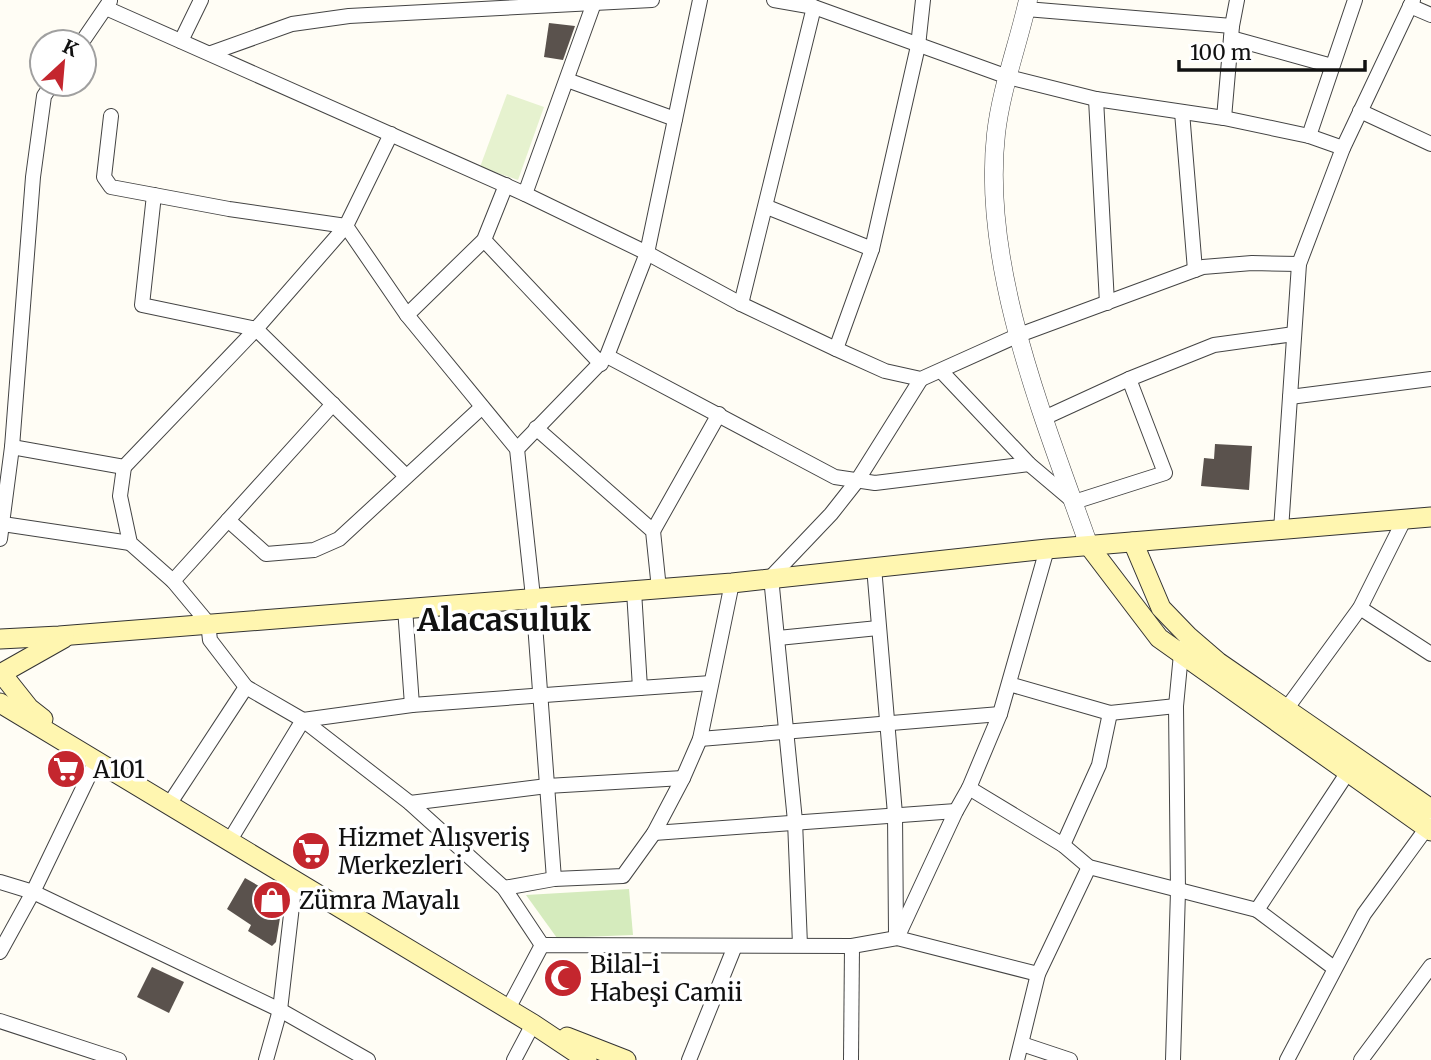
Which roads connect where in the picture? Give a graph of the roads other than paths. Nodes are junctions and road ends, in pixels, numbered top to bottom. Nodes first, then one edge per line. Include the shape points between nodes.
1 (201, 0) edge
2 (652, 0) edge
3 (700, 0) edge
4 (774, 0) edge
5 (923, 0) edge
6 (1237, 0) edge
7 (1355, 0) edge
8 (594, 3) junction
9 (1412, 3) edge
10 (108, 4) edge
11 (1027, 4) edge
12 (814, 7) junction
13 (1431, 15) edge
14 (92, 28) edge
15 (1232, 32) junction
16 (181, 41) junction
17 (918, 46) junction
18 (211, 53) junction
19 (1332, 66) junction
20 (1008, 77) junction
21 (567, 80) junction
22 (44, 98) edge
23 (1096, 99) junction
24 (1360, 111) junction
25 (1182, 112) junction
26 (111, 116) dead end
27 (1224, 118) junction
28 (675, 119) junction
29 (391, 134) junction
30 (1309, 136) junction
31 (1431, 144) edge
32 (1343, 148) junction
33 (506, 185) junction
34 (525, 194) junction
35 (154, 195) junction
36 (766, 207) junction
37 (346, 226) junction
38 (484, 240) junction
39 (872, 249) junction
40 (647, 253) junction
41 (1299, 264) junction
42 (1195, 270) junction
43 (1107, 303) junction
44 (741, 304) junction
45 (407, 315) junction
46 (256, 328) junction
47 (1294, 334) junction
48 (1019, 335) junction
49 (836, 349) junction
50 (604, 360) junction
51 (941, 371) junction
52 (921, 379) junction
53 (1129, 379) junction
54 (1431, 379) edge
55 (1290, 397) junction
56 (333, 404) junction
57 (482, 407) junction
58 (719, 414) junction
59 (1044, 418) junction
60 (536, 428) junction
61 (12, 447) junction
62 (517, 449) junction
63 (1029, 464) junction
64 (124, 467) junction
65 (406, 475) junction
66 (857, 481) junction
67 (1074, 502) junction
68 (1431, 517) edge
69 (228, 520) junction
70 (1404, 520) junction
71 (3, 524) junction
72 (1281, 530) junction
73 (653, 531) junction
74 (0, 539) edge
75 (1133, 542) junction
76 (130, 543) junction
77 (1089, 545) junction
78 (1047, 549) junction
79 (874, 567) junction
80 (771, 577) junction
81 (173, 581) junction
82 (732, 583) junction
83 (659, 589) junction
84 (634, 591) junction
85 (533, 597) junction
86 (405, 608) junction
87 (1360, 608) junction
88 (208, 624) junction
89 (878, 628) junction
90 (68, 636) junction
91 (778, 638) junction
92 (0, 639) edge
93 (1185, 646) junction
94 (0, 652) edge
95 (1431, 654) edge
96 (2, 675) edge
97 (711, 683) junction
98 (1009, 684) junction
99 (246, 687) junction
100 (640, 688) junction
101 (541, 694) junction
102 (0, 703) edge
103 (412, 705) junction
104 (1176, 706) junction
105 (1287, 708) junction
106 (1110, 713) junction
107 (1000, 714) junction
108 (303, 720) junction
109 (886, 723) junction
110 (785, 731) junction
111 (700, 739) junction
112 (97, 759) junction
113 (1348, 772) junction
114 (683, 778) junction
115 (547, 786) junction
116 (969, 788) junction
117 (170, 803) junction
118 (410, 803) junction
119 (956, 811) junction
120 (895, 814) junction
121 (795, 821) junction
122 (1430, 822) edge
123 (654, 833) junction
124 (230, 840) junction
125 (1063, 845) junction
126 (1089, 867) junction
127 (554, 879) junction
128 (295, 880) junction
129 (0, 882) edge
130 (504, 888) junction
131 (1178, 891) junction
132 (33, 892) junction
133 (1257, 910) junction
134 (897, 938) junction
135 (800, 944) junction
136 (542, 945) junction
137 (735, 946) junction
138 (852, 946) junction
139 (0, 952) edge
140 (1431, 966) edge
141 (1334, 968) junction
142 (1038, 974) junction
143 (508, 1009) junction
144 (280, 1010) junction
145 (0, 1021) edge
146 (533, 1024) junction
147 (1022, 1044) junction
148 (118, 1060) edge
149 (267, 1060) edge
150 (368, 1060) edge
151 (514, 1060) edge
152 (587, 1060) edge
153 (626, 1060) edge
154 (689, 1060) edge
155 (851, 1060) edge
156 (1017, 1060) edge
157 (1070, 1060) edge
158 (1173, 1060) edge
159 (1287, 1060) edge
160 (1361, 1060) edge

1 - 16 street
2 - 8 street
3 - 28 street
4 - 12 street
5 - 17 street
6 - 15 street
7 - 19 street
8 - 18 street via 349,16 292,24
8 - 21 street
9 - 13 street
9 - 24 street
10 - 14 street
10 - 16 street
11 - 15 street
11 - 20 street
12 - 17 street
12 - 36 street
15 - 19 street
15 - 27 street
16 - 18 street
17 - 20 street
17 - 39 street
18 - 29 street
19 - 30 street
20 - 23 street
20 - 48 street via 996,133 993,197
21 - 28 street
21 - 34 street
22 - 61 street via 33,177
23 - 25 street
23 - 43 street
24 - 31 street
24 - 32 street
25 - 27 street
25 - 42 street
26 - 35 street via 104,177 111,187
27 - 30 street
28 - 40 street
29 - 33 street
29 - 37 street
30 - 32 street
32 - 41 street
33 - 34 street
33 - 38 street
34 - 40 street
35 - 37 street
35 - 46 street via 142,305
36 - 39 street
36 - 44 street
37 - 45 street
37 - 46 street
38 - 45 street
38 - 50 street
39 - 49 street
40 - 44 street
40 - 50 street
41 - 42 street via 1252,262
41 - 47 street
42 - 43 street
43 - 48 street
44 - 49 street
45 - 57 street
46 - 56 street
46 - 64 street
47 - 53 street via 1214,345
47 - 55 street
48 - 51 street
48 - 59 street
49 - 52 street via 885,371
50 - 58 street
50 - 60 street
51 - 52 street
51 - 63 street
52 - 66 street
53 - 59 street
53 - 67 street via 1165,472
54 - 55 street
55 - 72 street
56 - 65 street
56 - 69 street
57 - 62 street
57 - 65 street
58 - 66 street via 835,477
58 - 73 street
59 - 67 street
60 - 62 street
60 - 73 street
61 - 64 street
61 - 71 street
62 - 85 street
63 - 66 street via 875,483
63 - 67 street
64 - 76 street via 120,496
65 - 69 street via 339,539 313,550 266,554
66 - 80 street
67 - 77 street
68 - 70 main road
69 - 81 street
70 - 72 main road
70 - 87 street
71 - 74 street
71 - 76 street
72 - 75 main road
73 - 83 street
75 - 77 main road
75 - 93 main road via 1161,607
76 - 81 street
77 - 78 main road
77 - 93 main road via 1158,638
78 - 79 main road
78 - 98 street
79 - 80 main road
79 - 89 street
80 - 82 main road
80 - 91 street
81 - 88 street
82 - 83 main road
82 - 97 street
83 - 84 main road
84 - 85 main road
84 - 100 street
85 - 86 main road
85 - 101 street
86 - 88 main road
86 - 103 street
87 - 95 street
87 - 105 street
88 - 90 main road
88 - 99 street via 210,640
89 - 91 street
89 - 109 street
90 - 92 main road
90 - 96 main road
91 - 110 street
93 - 104 street
93 - 105 main road
93 - 113 main road
94 - 96 main road
96 - 112 main road via 29,708
97 - 100 street
97 - 111 street
98 - 106 street
98 - 107 street
99 - 108 street
99 - 117 street
100 - 101 street
101 - 103 street
101 - 115 street
102 - 112 main road
103 - 108 street
104 - 106 street
104 - 131 street
105 - 122 main road
106 - 125 street via 1099,765
107 - 109 street
107 - 116 street
108 - 118 street
108 - 124 street
109 - 110 street
109 - 120 street
110 - 111 street
110 - 121 street
111 - 114 street
112 - 117 main road
112 - 132 street
113 - 122 main road
113 - 133 street
114 - 115 street
114 - 123 street
115 - 118 street
115 - 127 street
116 - 119 street
116 - 125 street
117 - 124 main road
118 - 130 street
119 - 120 street
119 - 134 street
120 - 121 street
120 - 134 street
121 - 123 street
121 - 135 street
122 - 141 street via 1364,914
123 - 127 street via 623,876
124 - 128 main road
125 - 126 street
126 - 131 street
126 - 142 street
127 - 130 street
128 - 143 main road
128 - 144 street
129 - 132 street
130 - 136 street
131 - 133 street
131 - 158 street
132 - 139 street
132 - 144 street
133 - 141 street
134 - 138 street
134 - 142 street
135 - 137 street
135 - 138 street
136 - 137 street
136 - 143 street
137 - 154 street
138 - 155 street
140 - 160 street
141 - 159 street
142 - 147 street
143 - 146 main road
144 - 149 street
144 - 150 street
145 - 148 street
146 - 151 street
146 - 152 main road
146 - 153 main road
147 - 156 street
147 - 157 street

